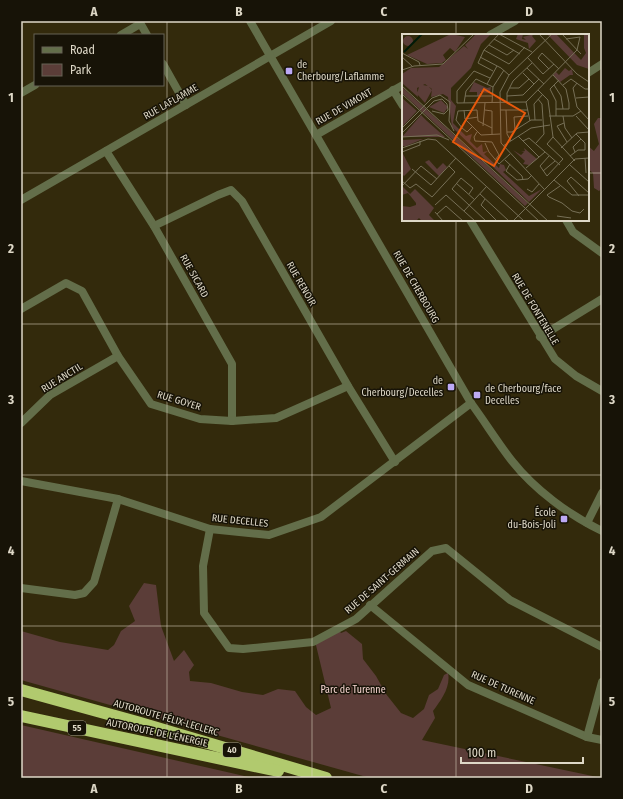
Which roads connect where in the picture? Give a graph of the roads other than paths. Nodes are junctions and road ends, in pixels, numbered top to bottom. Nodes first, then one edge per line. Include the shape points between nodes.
1 (250, 21) edge
2 (331, 21) edge
3 (515, 21) edge
4 (140, 22) edge
5 (122, 34) edge
6 (146, 34) edge
7 (492, 34) edge
8 (270, 56) junction
9 (602, 64) edge
10 (164, 66) edge
11 (589, 71) edge
12 (34, 85) edge
13 (402, 86) edge
14 (393, 90) junction
15 (21, 93) edge
16 (402, 104) edge
17 (186, 105) junction
18 (316, 135) junction
19 (106, 152) junction
20 (21, 200) edge
21 (471, 221) edge
22 (567, 221) edge
23 (154, 226) junction
24 (602, 253) edge
25 (602, 299) edge
26 (21, 309) edge
27 (540, 337) junction
28 (118, 356) junction
29 (348, 386) junction
30 (602, 390) edge
31 (471, 403) junction
32 (232, 421) junction
33 (21, 423) edge
34 (395, 462) junction
35 (21, 481) edge
36 (602, 493) edge
37 (118, 500) junction
38 (587, 523) junction
39 (210, 529) junction
40 (602, 531) edge
41 (21, 588) edge
42 (370, 605) junction
43 (602, 647) edge
44 (602, 682) edge
45 (21, 690) edge
46 (21, 716) edge
47 (587, 737) junction
48 (602, 740) edge
49 (312, 778) edge
50 (326, 778) edge

1 - 8 street, RUE DE CHERBOURG
2 - 8 street, RUE LAFLAMME
3 - 7 street
4 - 5 street
4 - 6 street
8 - 17 street, RUE LAFLAMME
8 - 18 street, RUE DE CHERBOURG
9 - 11 street
10 - 17 street
12 - 15 street
13 - 14 street, RUE DE VIMONT
14 - 16 street
14 - 18 street, RUE DE VIMONT
17 - 19 street, RUE LAFLAMME
18 - 31 street, RUE DE CHERBOURG
19 - 20 street, RUE LAFLAMME
19 - 23 street, RUE SICARD
21 - 27 street, RUE DE FONTENELLE
22 - 24 street via 573,232
23 - 29 street, RUE RENOIR via 231,190 242,201
23 - 32 street, RUE SICARD via 232,364
25 - 27 street
26 - 28 street, RUE GOYER via 66,283 82,291
27 - 30 street, RUE DE FONTENELLE via 555,359 576,376
28 - 32 street, RUE GOYER via 151,404 200,419
28 - 33 street, RUE ANCTIL via 50,395
29 - 32 street, RUE GOYER via 276,418
29 - 34 street, RUE RENOIR
31 - 34 street, RUE DECELLES
31 - 38 street, RUE DE CHERBOURG via 513,462 546,495
34 - 39 street, RUE DECELLES via 321,517 269,535
35 - 37 street, RUE DECELLES
36 - 38 street
37 - 39 street, RUE DECELLES
37 - 41 street via 94,582 84,593 75,595
38 - 40 street, RUE DE CHERBOURG
39 - 42 street, RUE DE SAINT-GERMAIN via 203,566 204,613 229,648 313,642 356,619
42 - 43 street, RUE DE SAINT-GERMAIN via 432,550 446,548 510,600
42 - 47 street, RUE DE TURENNE via 468,685
44 - 47 street
45 - 50 highway, AUTOROUTE FÉLIX-LECLERC / 40
46 - 49 highway, AUTOROUTE DE L'ÉNERGIE / 55
47 - 48 street, RUE DE TURENNE

